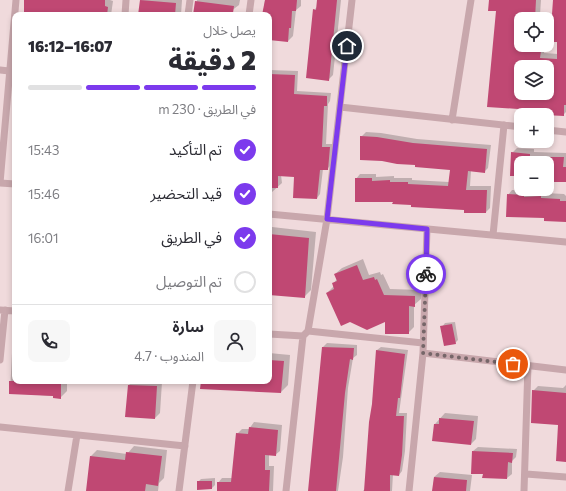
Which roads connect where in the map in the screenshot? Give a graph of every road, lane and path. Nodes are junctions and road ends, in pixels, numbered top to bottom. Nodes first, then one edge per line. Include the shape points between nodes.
1 (16, 0) edge
2 (126, 0) edge
3 (190, 0) edge
4 (251, 0) edge
5 (352, 0) edge
6 (472, 0) edge
7 (15, 12) edge
8 (125, 12) edge
9 (188, 12) edge
10 (249, 12) edge
11 (12, 41) edge
12 (0, 70) edge
13 (9, 71) junction
14 (340, 107) junction
15 (452, 120) junction
16 (504, 125) junction
17 (514, 126) edge
18 (554, 131) edge
19 (566, 132) edge
20 (0, 183) edge
21 (12, 184) edge
22 (272, 214) edge
23 (327, 219) junction
24 (427, 229) junction
25 (493, 235) junction
26 (566, 242) edge
27 (3, 310) edge
28 (272, 334) edge
29 (306, 334) junction
30 (423, 343) junction
31 (423, 353) junction
32 (0, 360) edge
33 (528, 365) junction
34 (566, 370) edge
35 (194, 384) edge
36 (0, 427) edge
37 (77, 435) junction
38 (185, 446) junction
39 (526, 474) junction
40 (566, 477) edge
41 (68, 491) edge
42 (179, 491) edge
43 (286, 491) edge
44 (409, 491) edge
45 (524, 491) edge

1 - 7 street
2 - 8 street
3 - 9 street
4 - 10 street
5 - 14 street
6 - 15 street
11 - 13 street
12 - 13 street
13 - 20 street
14 - 15 street
14 - 23 street
15 - 16 street
16 - 17 street
16 - 25 street
18 - 19 street
20 - 21 street
22 - 23 street
23 - 24 street
23 - 29 street
24 - 25 street
24 - 30 street
25 - 26 street
27 - 32 street
28 - 29 street
29 - 30 street
29 - 43 street
30 - 31 street
31 - 33 street
31 - 44 street
33 - 34 street
33 - 39 street
35 - 38 street
36 - 37 street
37 - 38 street
37 - 41 street
38 - 42 street
39 - 40 street
39 - 45 street

